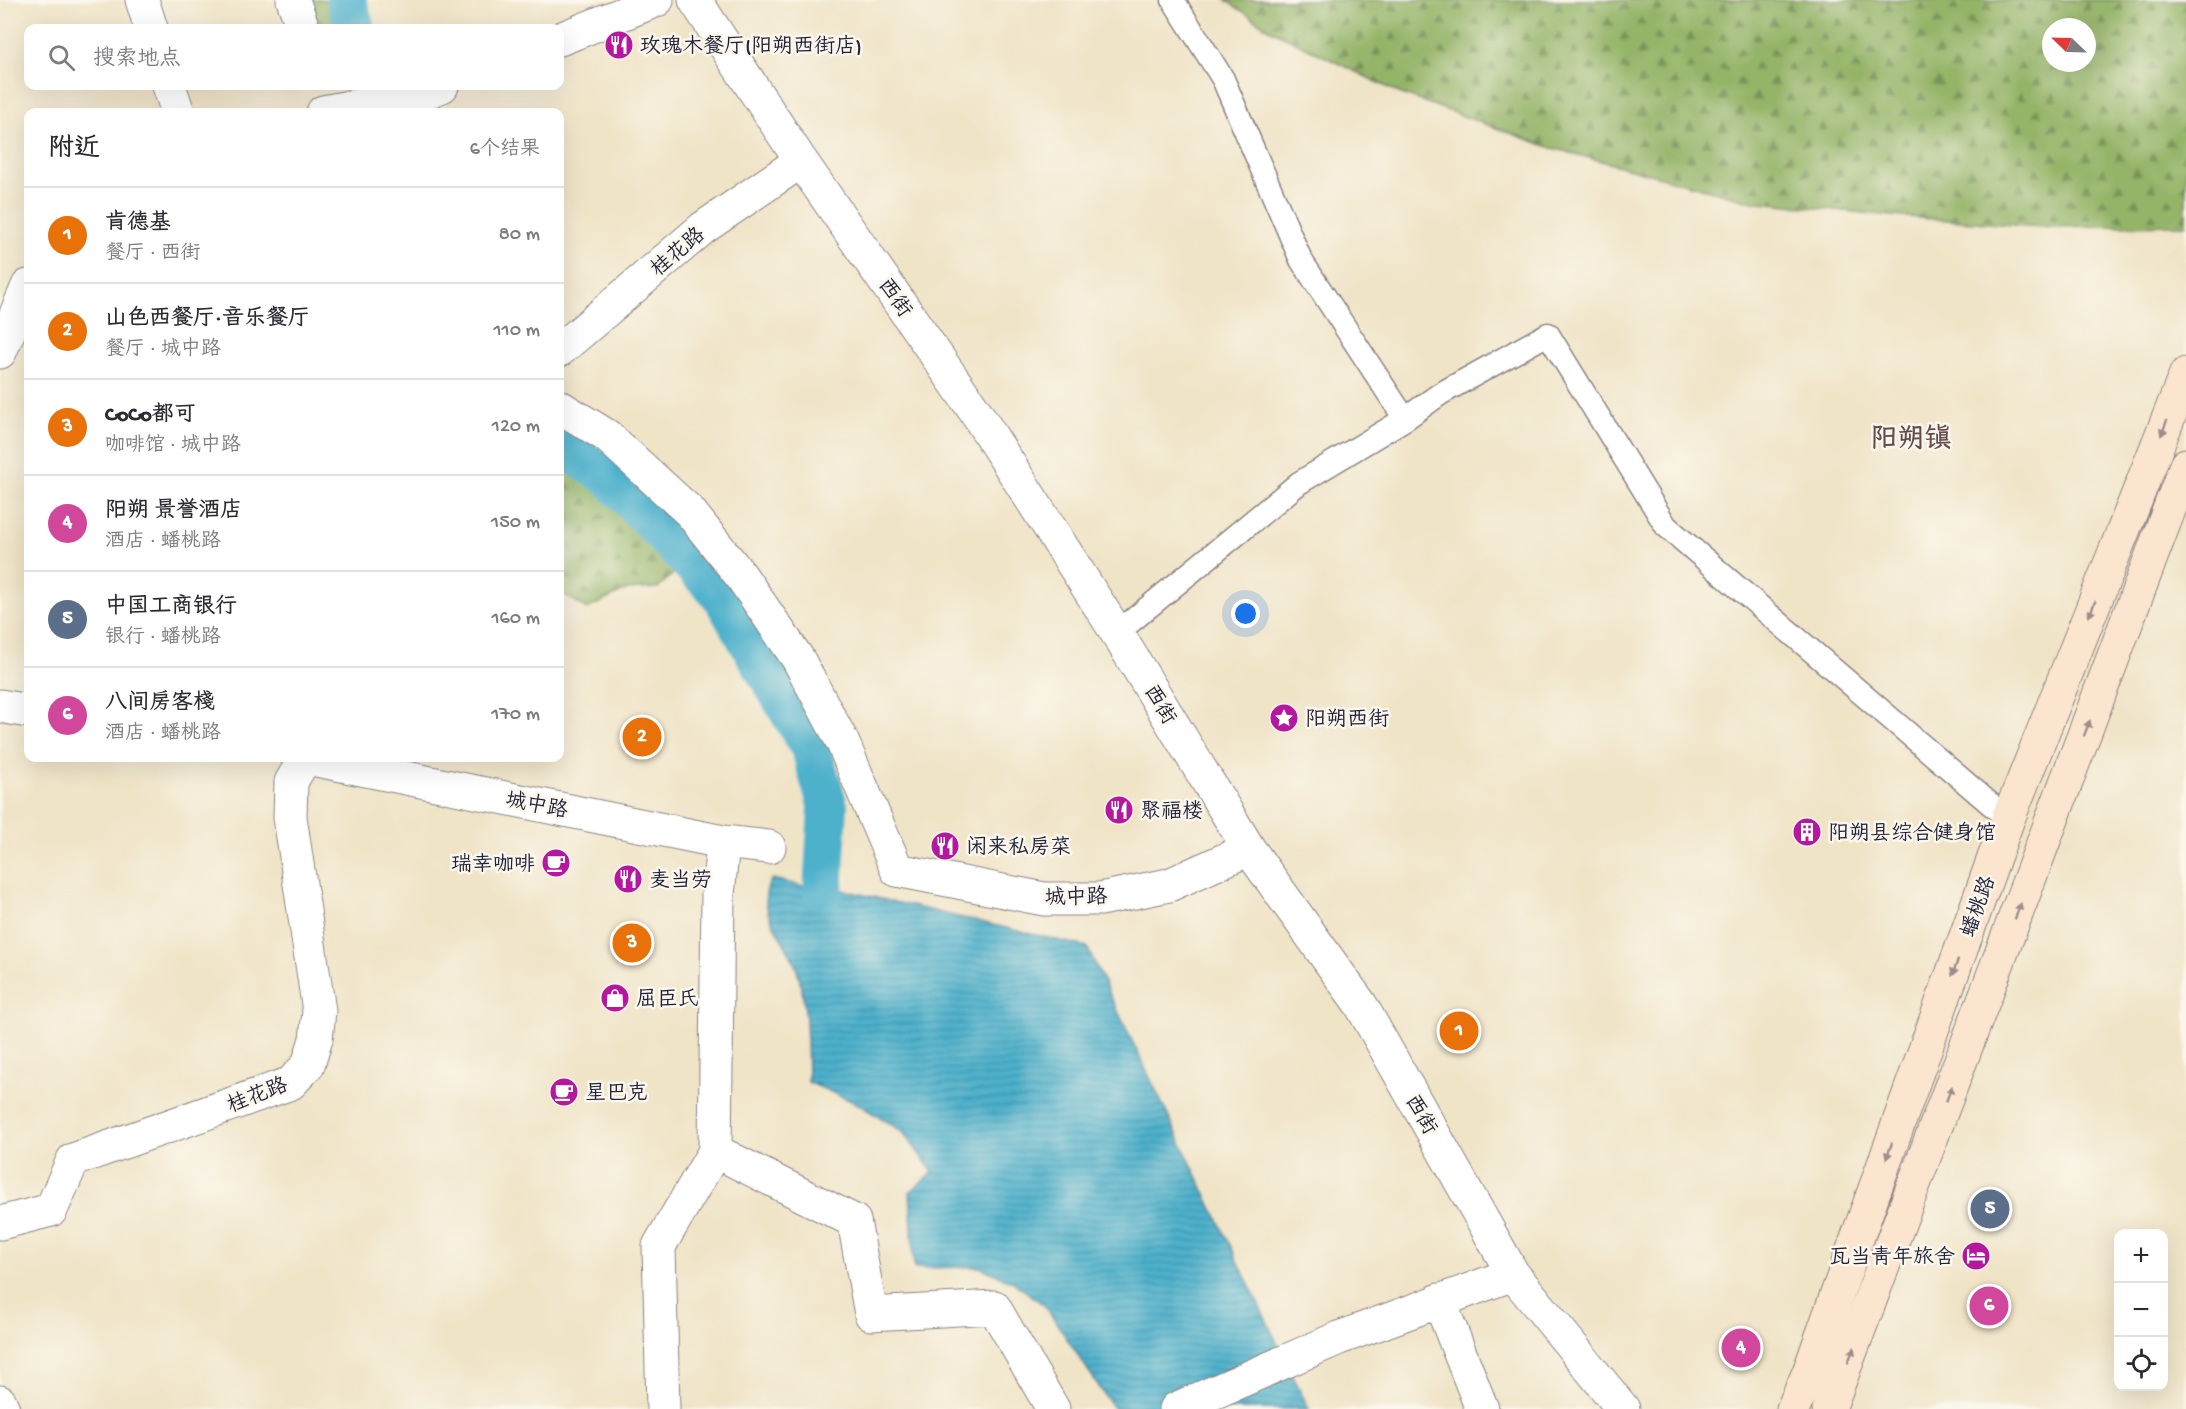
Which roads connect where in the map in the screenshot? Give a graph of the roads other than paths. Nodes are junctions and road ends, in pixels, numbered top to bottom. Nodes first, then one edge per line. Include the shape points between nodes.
1 (142, 0) edge
2 (293, 0) edge
3 (657, 0) edge
4 (694, 0) edge
5 (1173, 0) edge
6 (150, 24) edge
7 (302, 24) edge
8 (564, 37) edge
9 (170, 90) edge
10 (426, 90) edge
11 (327, 105) edge
12 (177, 108) edge
13 (801, 161) junction
14 (24, 295) edge
15 (564, 347) edge
16 (0, 352) edge
17 (2186, 374) edge
18 (564, 409) edge
19 (1405, 420) junction
20 (2186, 465) edge
21 (1117, 633) junction
22 (0, 706) edge
23 (24, 710) edge
24 (304, 762) edge
25 (326, 762) edge
26 (2008, 819) junction
27 (723, 842) junction
28 (769, 848) dead end
29 (1249, 849) junction
30 (715, 1151) junction
31 (0, 1223) edge
32 (1513, 1274) junction
33 (1439, 1300) junction
34 (0, 1401) edge
35 (3, 1409) edge
36 (663, 1409) edge
37 (1053, 1409) edge
38 (1176, 1409) edge
39 (1482, 1409) edge
40 (1623, 1409) edge
41 (1793, 1409) edge
42 (1829, 1409) edge

1 - 6 street
2 - 7 street
3 - 8 street
4 - 13 street, 西街
5 - 19 lane via 1223,79 1302,260
9 - 12 street
10 - 11 street
13 - 15 street, 桂花路 via 703,228
13 - 21 street, 西街 via 975,411
14 - 16 street
17 -> 26 main road, 蟠桃路
18 - 29 street, 城中路 via 608,436 690,512 741,576 798,659 842,741 897,870 1044,899 1101,899 1169,885
19 - 21 lane via 1299,483
19 - 26 lane via 1440,394 1548,334 1666,526
42 -> 20 main road, 蟠桃路
21 - 29 street, 西街
22 - 23 street
24 - 31 street, 桂花路 via 291,782 290,817 319,1011 308,1065 291,1083 73,1160 51,1210
25 - 27 street, 城中路
26 -> 41 main road, 蟠桃路
27 - 28 street, 城中路
27 - 30 street via 718,895
29 - 32 street, 西街 via 1360,1005
30 - 36 street via 659,1246
30 - 37 street via 854,1221 872,1314 994,1307
32 - 33 street
32 - 40 street, 西街
33 - 38 street via 1339,1338
33 - 39 street
34 - 35 street

